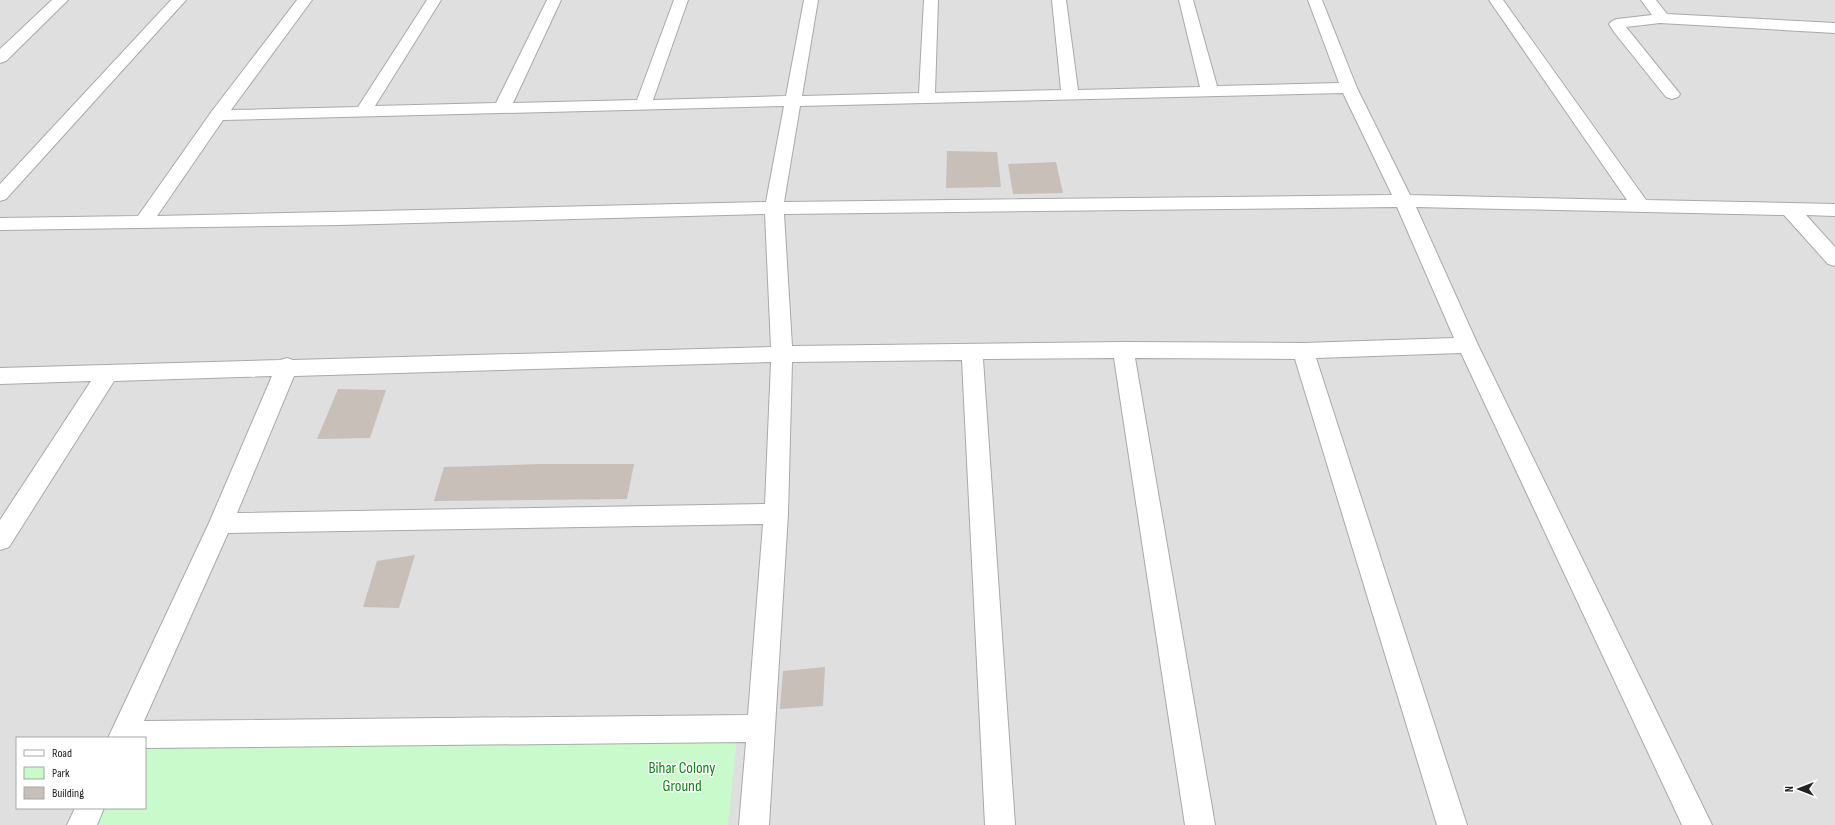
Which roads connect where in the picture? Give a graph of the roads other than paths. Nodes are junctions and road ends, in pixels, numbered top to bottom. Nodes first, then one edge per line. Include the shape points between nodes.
1 (61, 0) edge
2 (179, 0) edge
3 (305, 0) edge
4 (434, 0) edge
5 (554, 0) edge
6 (681, 0) edge
7 (811, 0) edge
8 (931, 0) edge
9 (1058, 0) edge
10 (1186, 0) edge
11 (1315, 0) edge
12 (1496, 0) edge
13 (1648, 0) edge
14 (1660, 18) junction
15 (1835, 28) edge
16 (0, 58) edge
17 (1349, 88) junction
18 (1210, 92) junction
19 (1672, 94) dead end
20 (1070, 95) junction
21 (927, 98) junction
22 (792, 102) junction
23 (643, 105) junction
24 (502, 109) junction
25 (363, 112) junction
26 (218, 115) junction
27 (0, 195) edge
28 (1404, 201) junction
29 (1642, 207) junction
30 (774, 208) junction
31 (1790, 210) junction
32 (1835, 210) edge
33 (144, 220) junction
34 (0, 224) edge
35 (1835, 259) edge
36 (1468, 345) junction
37 (1123, 350) junction
38 (1303, 351) junction
39 (972, 352) junction
40 (782, 354) junction
41 (287, 366) junction
42 (108, 372) junction
43 (0, 376) edge
44 (776, 514) junction
45 (221, 523) junction
46 (0, 540) edge
47 (761, 728) junction
48 (122, 736) edge
49 (90, 809) edge
50 (82, 825) edge
51 (754, 825) edge
52 (1000, 825) edge
53 (1200, 825) edge
54 (1452, 825) edge
55 (1697, 825) edge

1 - 16 street
2 - 27 street
3 - 26 street
4 - 25 street
5 - 24 street
6 - 23 street
7 - 22 street
8 - 21 street
9 - 20 street
10 - 18 street
11 - 17 street
12 - 29 street
13 - 14 street via 1659,12
14 - 15 street
14 - 19 street via 1617,24
17 - 18 street
17 - 28 street
18 - 20 street
20 - 21 street
21 - 22 street
22 - 23 street
22 - 30 street
23 - 24 street
24 - 25 street
25 - 26 street
26 - 33 street
28 - 29 street
28 - 30 street
28 - 36 street
29 - 31 street
30 - 33 street via 339,219
30 - 40 street
31 - 32 street
31 - 35 street
33 - 34 street
36 - 38 street
36 - 55 street
37 - 38 street
37 - 39 street
37 - 53 street
38 - 54 street
39 - 40 street
39 - 52 street
40 - 41 street
40 - 44 street
41 - 42 street
41 - 45 street
42 - 43 street
42 - 46 street
44 - 45 street
44 - 47 street
45 - 48 street
47 - 48 street
47 - 51 street
49 - 50 street

